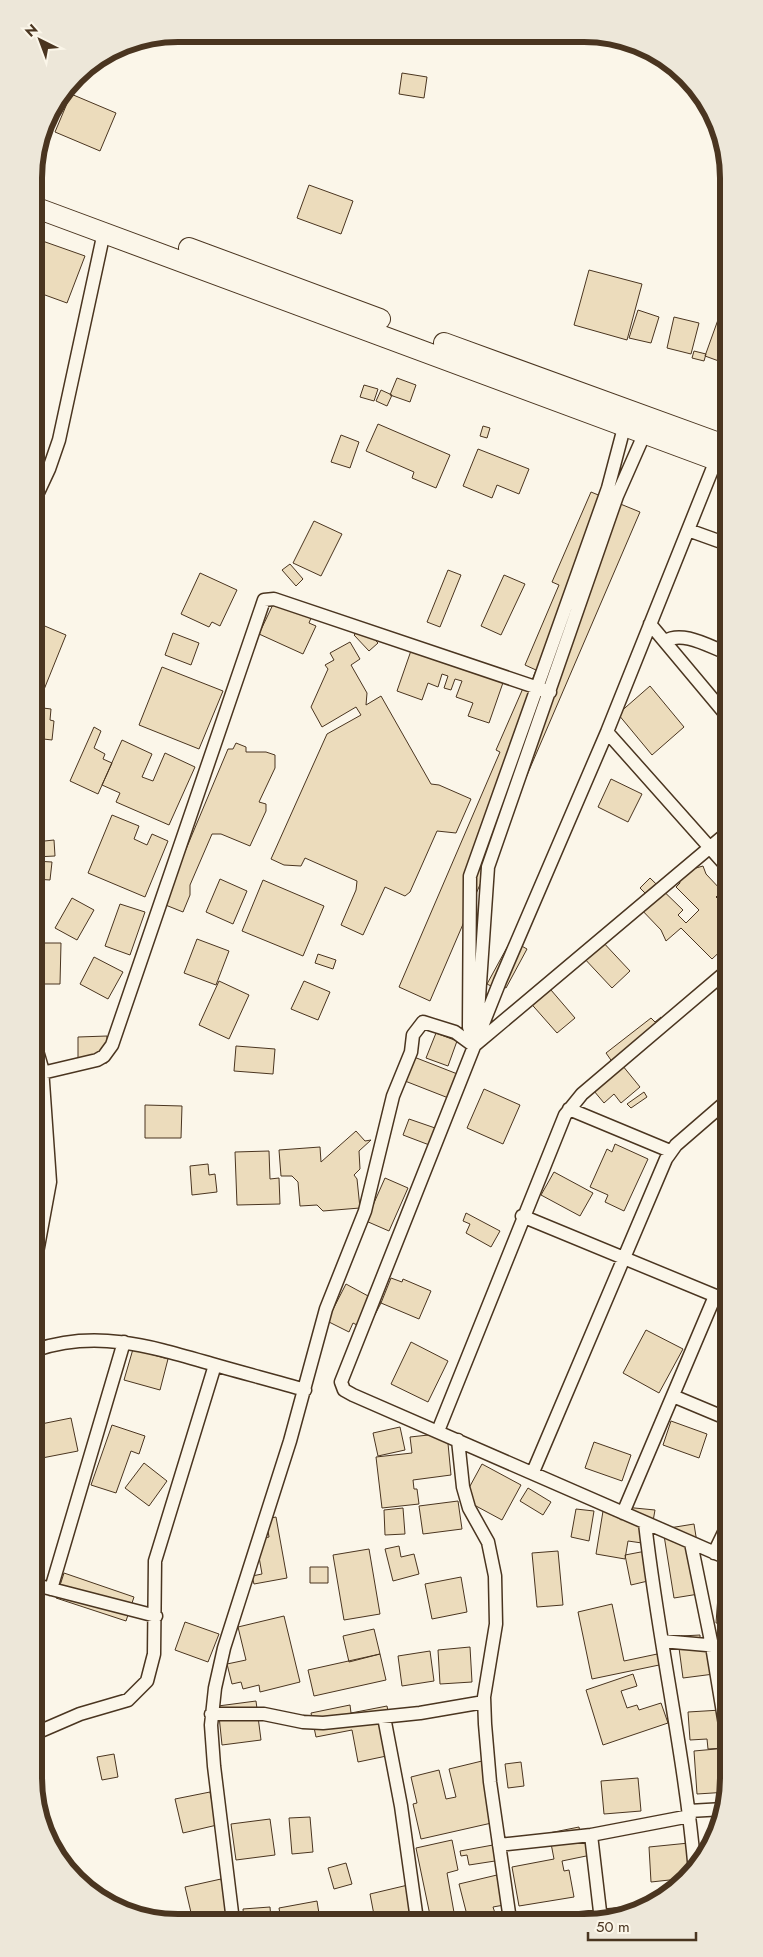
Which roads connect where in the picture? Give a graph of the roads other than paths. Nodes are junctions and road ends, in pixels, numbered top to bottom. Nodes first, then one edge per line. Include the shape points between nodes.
1 (43, 195) edge
2 (43, 210) edge
3 (104, 232) junction
4 (627, 419) junction
5 (647, 426) junction
6 (720, 456) edge
7 (720, 463) edge
8 (43, 482) edge
9 (688, 530) junction
10 (720, 541) edge
11 (650, 624) junction
12 (665, 641) junction
13 (720, 650) edge
14 (544, 690) junction
15 (720, 708) edge
16 (607, 732) junction
17 (720, 840) edge
18 (710, 848) junction
19 (720, 859) edge
20 (475, 862) junction
21 (488, 867) junction
22 (720, 977) edge
23 (475, 1044) junction
24 (43, 1073) edge
25 (43, 1087) edge
26 (720, 1107) edge
27 (569, 1110) junction
28 (670, 1152) junction
29 (522, 1216) junction
30 (43, 1220) edge
31 (624, 1256) junction
32 (715, 1296) junction
33 (720, 1298) edge
34 (124, 1342) junction
35 (43, 1348) edge
36 (215, 1365) junction
37 (305, 1390) junction
38 (673, 1396) junction
39 (720, 1416) edge
40 (438, 1431) junction
41 (458, 1440) junction
42 (533, 1472) junction
43 (624, 1513) junction
44 (645, 1523) junction
45 (720, 1540) edge
46 (691, 1543) junction
47 (714, 1553) junction
48 (720, 1555) edge
49 (43, 1587) edge
50 (50, 1589) junction
51 (156, 1616) junction
52 (662, 1641) junction
53 (712, 1646) junction
54 (720, 1646) edge
55 (720, 1694) edge
56 (484, 1702) junction
57 (212, 1714) junction
58 (384, 1717) junction
59 (43, 1730) edge
60 (717, 1810) edge
61 (689, 1813) junction
62 (592, 1834) junction
63 (499, 1845) junction
64 (694, 1859) edge
65 (600, 1913) edge
66 (232, 1914) edge
67 (416, 1914) edge
68 (509, 1914) edge

1 - 4 main road
2 - 3 main road
3 - 4 main road via 422,349
3 - 8 street via 59,440
4 - 5 main road
4 - 14 street via 608,488 571,590
5 - 6 main road
5 - 14 street via 617,496
7 - 9 street
9 - 10 street
9 - 11 street
11 - 12 street
11 - 16 street
12 - 13 street via 673,637 685,638
12 - 15 street
14 - 20 street
14 - 21 street
14 - 24 street via 274,599 264,600 248,639 112,1045 97,1060
16 - 18 street
16 - 23 street
17 - 18 street
18 - 19 street
18 - 23 street
20 - 21 street
20 - 23 street via 470,876 469,1017 470,1034
21 - 23 street
22 - 27 street via 582,1094
23 - 37 street via 455,1032 423,1022 413,1035 411,1052 393,1096 365,1211 331,1293
23 - 40 street via 341,1382 348,1392
25 - 30 street via 50,1182
26 - 28 street
27 - 28 street
27 - 29 street
28 - 31 street
29 - 31 street
29 - 40 street
31 - 32 street
31 - 42 street
32 - 33 street
32 - 38 street
34 - 35 street via 75,1340
34 - 36 street
34 - 50 street
36 - 37 street
36 - 51 street via 155,1561
37 - 57 street via 224,1648
38 - 39 street
38 - 43 street
40 - 41 street
41 - 42 street
41 - 56 street via 463,1487 469,1508 488,1542 495,1576 496,1624
42 - 43 street
43 - 44 street
44 - 46 street
44 - 52 street
45 - 47 street
46 - 47 street
46 - 53 street
47 - 48 street
49 - 50 street
50 - 51 street
51 - 59 street via 151,1671 135,1695 122,1703 80,1714
52 - 53 street
52 - 61 street
53 - 54 street
53 - 55 street
56 - 58 street
56 - 63 street
57 - 58 street via 264,1714 312,1723
57 - 66 street via 214,1766
58 - 67 street
60 - 61 street
61 - 62 street
61 - 64 street
62 - 63 street
62 - 65 street
63 - 68 street

